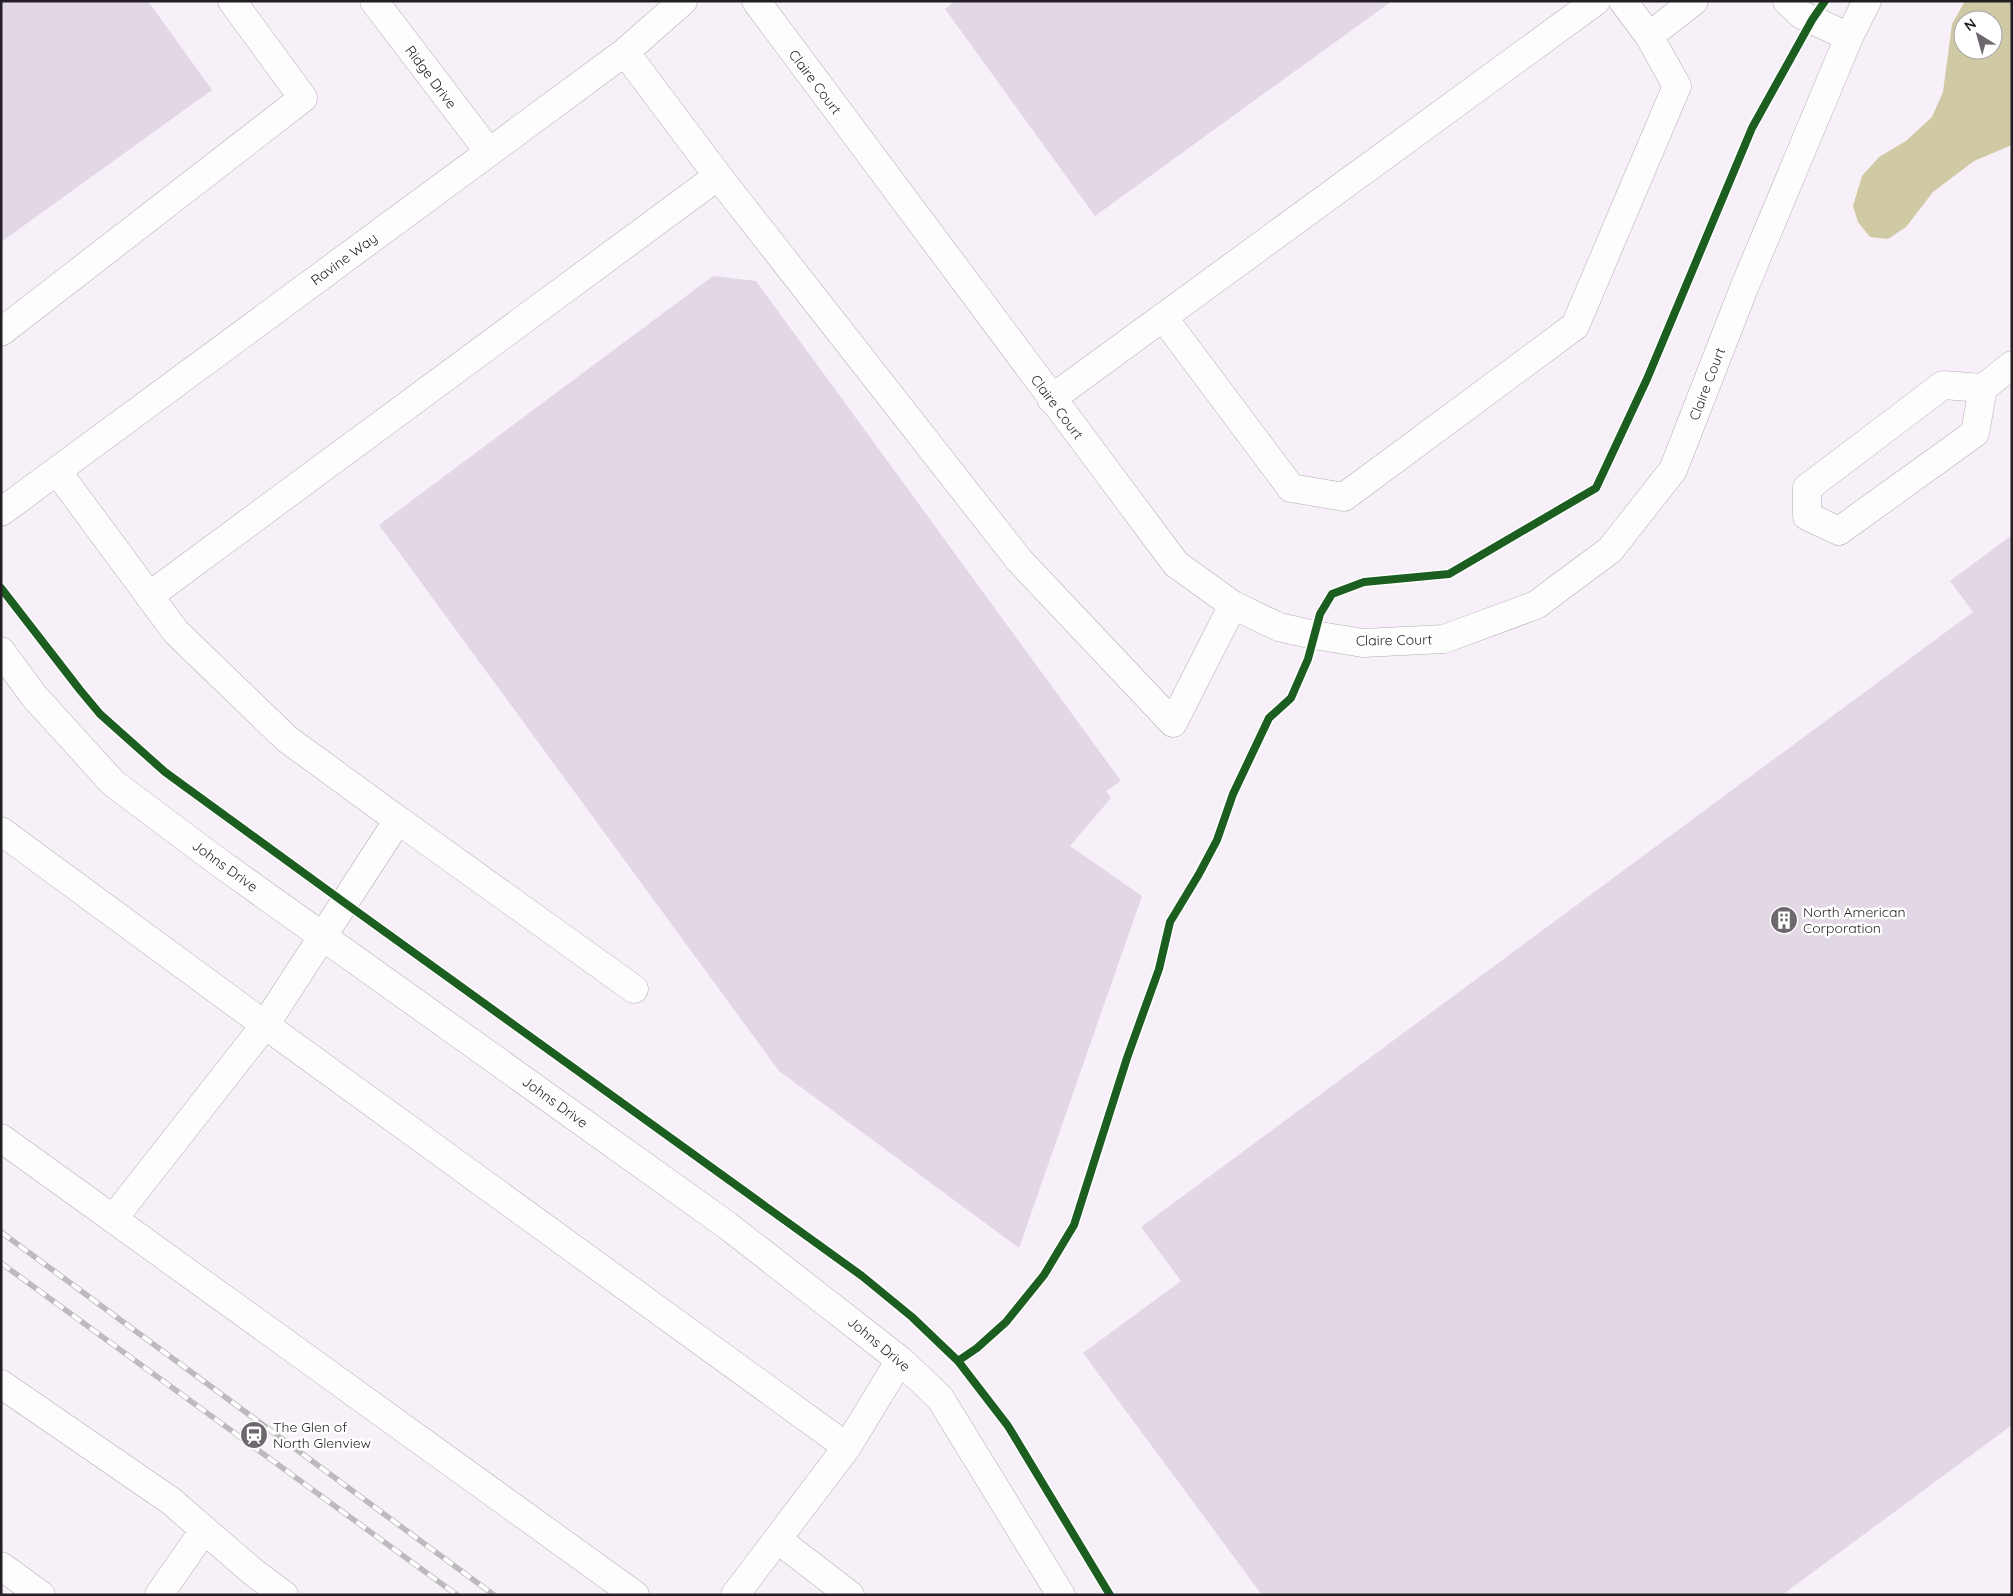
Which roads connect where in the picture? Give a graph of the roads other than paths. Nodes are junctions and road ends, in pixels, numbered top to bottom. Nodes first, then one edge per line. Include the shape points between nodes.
1 (232, 1) edge
2 (374, 1) edge
3 (683, 1) edge
4 (756, 1) edge
5 (1596, 1) edge
6 (1623, 1) edge
7 (1694, 1) edge
8 (1787, 1) edge
9 (1867, 1) edge
10 (1649, 36) junction
11 (1849, 37) junction
12 (625, 52) junction
13 (489, 152) junction
14 (718, 176) junction
15 (1163, 317) junction
16 (1, 332) edge
17 (2012, 365) edge
18 (1983, 388) junction
19 (1051, 399) junction
20 (57, 471) junction
21 (1, 512) edge
22 (149, 596) junction
23 (1233, 605) junction
24 (1, 652) edge
25 (398, 820) junction
26 (1, 831) edge
27 (324, 937) junction
28 (634, 989) dead end
29 (265, 1025) junction
30 (1, 1138) edge
31 (113, 1219) junction
32 (900, 1360) junction
33 (1, 1384) edge
34 (847, 1447) junction
35 (204, 1530) junction
36 (776, 1539) junction
37 (1, 1566) edge
38 (40, 1595) edge
39 (159, 1595) edge
40 (284, 1595) edge
41 (634, 1595) edge
42 (735, 1595) edge
43 (850, 1595) edge
44 (1061, 1595) edge

1 - 16 street via 303,98
2 - 13 street, Ridge Drive
3 - 12 street, Ravine Way
4 - 19 street, Claire Court
5 - 15 street
6 - 10 street
7 - 10 street
8 - 11 street via 1802,15
9 - 11 street, Claire Court
10 - 15 street via 1677,86 1575,326 1344,497 1291,488
11 - 23 street, Claire Court via 1744,288 1673,470 1610,550 1536,604 1444,639 1363,642 1314,636 1279,627
12 - 13 street, Ravine Way
12 - 14 street
13 - 20 street, Ravine Way
14 - 22 street
14 - 23 street via 1019,560 1173,723
15 - 19 street
17 - 18 street
18 - 18 street via 1943,385 1807,488 1807,516 1839,532 1975,433
19 - 23 street, Claire Court via 1176,564
20 - 21 street, Ravine Way
20 - 22 street
22 - 25 street via 176,632 287,739
24 - 27 street, Johns Drive via 34,696 113,783
25 - 27 street
25 - 28 street
26 - 29 street
27 - 29 street
27 - 32 street, Johns Drive via 728,1226
29 - 31 street
29 - 34 street
30 - 31 street
31 - 41 street
32 - 34 street
32 - 44 street, Johns Drive via 940,1398
33 - 35 street via 171,1501
34 - 36 street
35 - 39 street
35 - 40 street
36 - 42 street
36 - 43 street
37 - 38 street

